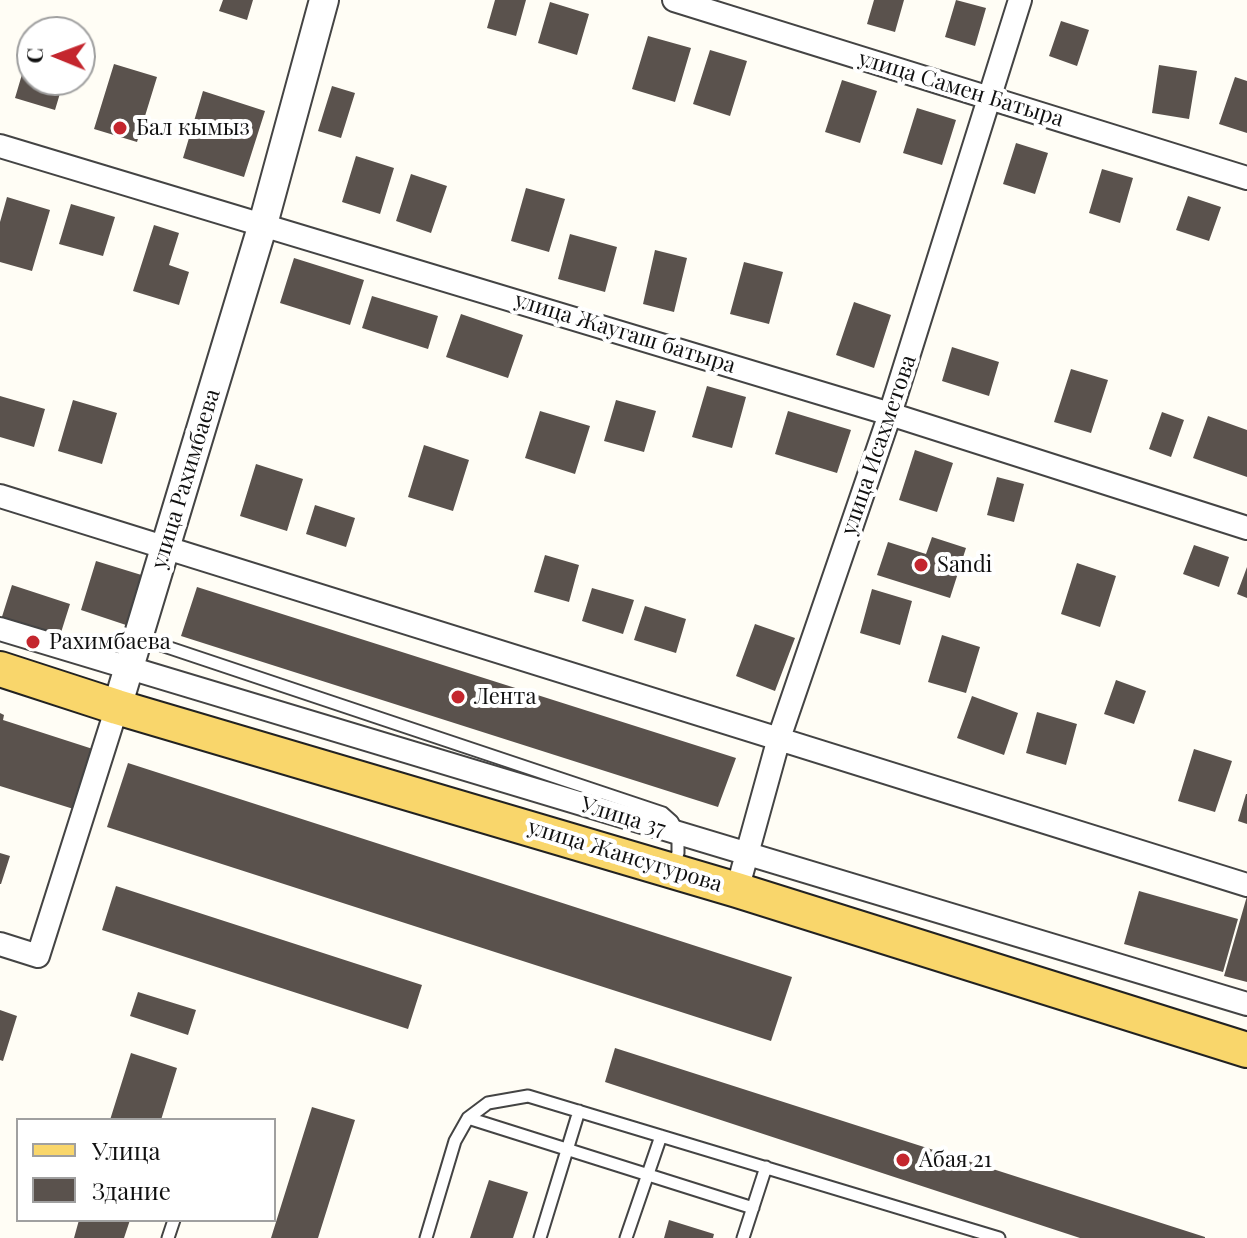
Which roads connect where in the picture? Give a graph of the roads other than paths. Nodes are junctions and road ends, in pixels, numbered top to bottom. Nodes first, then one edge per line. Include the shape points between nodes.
1 (324, 0) edge
2 (674, 0) edge
3 (1020, 0) edge
4 (991, 98) junction
5 (0, 146) edge
6 (1247, 178) edge
7 (263, 224) junction
8 (890, 414) junction
9 (0, 496) edge
10 (1247, 528) edge
11 (165, 546) junction
12 (0, 629) edge
13 (138, 637) junction
14 (0, 669) edge
15 (117, 707) junction
16 (779, 738) junction
17 (672, 870) junction
18 (1247, 885) edge
19 (737, 890) junction
20 (0, 944) edge
21 (1247, 1004) edge
22 (1247, 1050) edge
23 (579, 1111) junction
24 (468, 1118) junction
25 (661, 1136) junction
26 (567, 1148) junction
27 (766, 1167) junction
28 (647, 1175) junction
29 (753, 1208) junction
30 (426, 1238) edge
31 (540, 1238) edge
32 (626, 1238) edge
33 (743, 1238) edge
34 (999, 1238) edge

1 - 7 street, улица Рахимбаева
2 - 4 street, улица Самен Батыра
3 - 4 street, улица Исахметова
4 - 6 street, улица Самен Батыра
4 - 8 street, улица Исахметова
5 - 7 street, улица Жаугаш батыра
7 - 8 street, улица Жаугаш батыра
7 - 11 street, улица Рахимбаева
8 - 10 street, улица Жаугаш батыра
8 - 16 street, улица Исахметова
9 - 11 street
11 - 13 street, улица Рахимбаева
11 - 16 street
12 - 21 street, Улица 37
13 - 15 street, улица Рахимбаева
13 - 17 lane via 663,813 679,840
14 - 15 main road, улица Жансугурова
15 - 17 main road, улица Жансугурова
15 - 20 street, улица Рахимбаева via 38,956
16 - 18 street
16 - 19 street, улица Исахметова
17 - 19 main road, улица Жансугурова
19 - 22 main road, улица Жансугурова
23 - 24 lane via 528,1096 488,1103
23 - 25 lane
23 - 26 lane
24 - 26 lane
24 - 30 lane via 455,1141
25 - 27 lane
25 - 28 lane
26 - 28 lane
26 - 31 lane
27 - 29 lane
27 - 34 lane
28 - 29 lane
28 - 32 lane
29 - 33 lane

